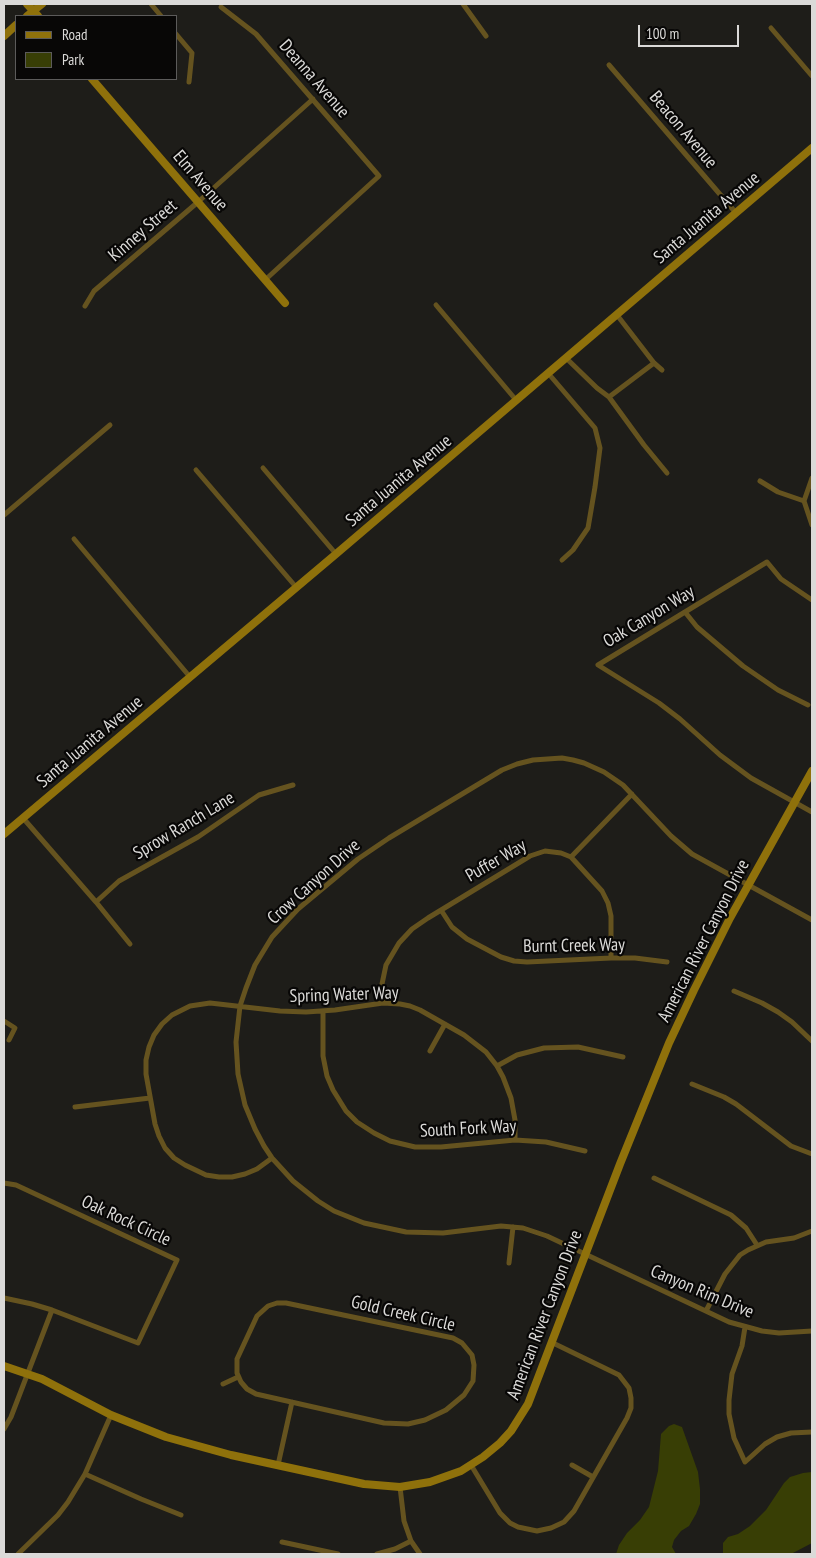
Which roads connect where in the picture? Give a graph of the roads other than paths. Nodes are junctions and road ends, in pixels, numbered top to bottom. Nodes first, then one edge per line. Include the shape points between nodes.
1 (27, 4) edge
2 (42, 4) edge
3 (151, 4) edge
4 (463, 4) edge
5 (221, 7) dead end
6 (33, 14) edge
7 (160, 15) edge
8 (15, 26) edge
9 (771, 28) dead end
10 (4, 36) edge
11 (178, 36) edge
12 (486, 36) dead end
13 (609, 65) dead end
14 (812, 76) edge
15 (93, 80) edge
16 (190, 82) dead end
17 (313, 99) junction
18 (812, 149) edge
19 (198, 202) junction
20 (736, 213) junction
21 (265, 280) junction
22 (285, 303) dead end
23 (436, 305) dead end
24 (85, 306) dead end
25 (617, 315) junction
26 (566, 358) junction
27 (654, 363) junction
28 (662, 370) dead end
29 (548, 373) junction
30 (609, 397) junction
31 (516, 400) junction
32 (110, 424) dead end
33 (263, 468) dead end
34 (196, 470) dead end
35 (667, 473) dead end
36 (812, 478) edge
37 (760, 481) dead end
38 (804, 501) junction
39 (4, 516) edge
40 (812, 525) edge
41 (74, 539) dead end
42 (336, 554) junction
43 (562, 560) dead end
44 (296, 588) junction
45 (812, 600) edge
46 (685, 612) junction
47 (190, 677) junction
48 (808, 706) dead end
49 (812, 771) edge
50 (293, 785) dead end
51 (632, 794) junction
52 (794, 802) junction
53 (812, 812) edge
54 (23, 818) junction
55 (4, 834) edge
56 (571, 857) junction
57 (748, 885) junction
58 (96, 902) junction
59 (440, 910) junction
60 (812, 920) edge
61 (130, 944) dead end
62 (611, 958) junction
63 (667, 962) dead end
64 (734, 992) dead end
65 (383, 1003) junction
66 (240, 1006) junction
67 (323, 1011) junction
68 (4, 1021) edge
69 (445, 1024) junction
70 (9, 1040) dead end
71 (812, 1041) edge
72 (430, 1051) dead end
73 (623, 1057) dead end
74 (496, 1066) junction
75 (692, 1084) dead end
76 (150, 1098) junction
77 (75, 1107) dead end
78 (515, 1140) junction
79 (585, 1150) dead end
80 (812, 1154) edge
81 (272, 1158) junction
82 (654, 1178) dead end
83 (4, 1183) edge
84 (513, 1227) junction
85 (812, 1231) edge
86 (756, 1245) junction
87 (586, 1254) junction
88 (509, 1263) dead end
89 (4, 1298) edge
90 (52, 1310) junction
91 (706, 1312) junction
92 (745, 1327) junction
93 (812, 1331) edge
94 (553, 1343) junction
95 (4, 1366) edge
96 (28, 1374) junction
97 (238, 1377) junction
98 (223, 1384) dead end
99 (292, 1402) junction
100 (111, 1415) junction
101 (4, 1428) edge
102 (812, 1432) edge
103 (278, 1465) junction
104 (471, 1465) junction
105 (572, 1466) dead end
106 (85, 1474) junction
107 (594, 1478) junction
108 (400, 1487) junction
109 (181, 1515) dead end
110 (411, 1540) junction
111 (282, 1542) dead end
112 (19, 1554) edge
113 (338, 1554) edge
114 (377, 1554) edge
115 (420, 1554) edge

1 - 6 street
2 - 6 street
3 - 7 street
4 - 12 street
5 - 17 street, Deanna Avenue via 256,34
8 - 10 street
9 - 14 street
11 - 16 street via 192,53
13 - 20 street, Beacon Avenue
15 - 19 street, Elm Avenue
17 - 19 street, Kinney Street
17 - 21 street, Deanna Avenue via 379,176
18 - 20 street, Santa Juanita Avenue
19 - 21 street, Elm Avenue
19 - 24 street, Kinney Street via 94,291
20 - 25 street, Santa Juanita Avenue
21 - 22 street, Elm Avenue
23 - 31 street
25 - 26 street, Santa Juanita Avenue
25 - 27 street
26 - 29 street, Santa Juanita Avenue
26 - 30 street
27 - 28 street
27 - 30 street
29 - 31 street, Santa Juanita Avenue
29 - 43 street via 595,428 600,448 588,528
30 - 35 street
31 - 42 street, Santa Juanita Avenue
32 - 39 street
33 - 42 street
34 - 44 street
36 - 38 street
37 - 38 street via 778,492
38 - 40 street
41 - 47 street
42 - 44 street, Santa Juanita Avenue
44 - 47 street, Santa Juanita Avenue
45 - 46 street, Oak Canyon Way via 780,579 767,562
46 - 48 street via 697,627 743,666
46 - 52 street, Oak Canyon Way via 598,664 659,703 735,767
47 - 54 street, Santa Juanita Avenue
49 - 52 street, American River Canyon Drive
50 - 58 street, Sprow Ranch Lane via 259,795 198,837 119,881
51 - 56 street
51 - 57 street, Crow Canyon Drive via 679,844
51 - 66 street, Crow Canyon Drive via 604,772 573,760 534,760 502,770 371,849 298,909 262,954
52 - 53 street
52 - 57 street, American River Canyon Drive
54 - 55 street, Santa Juanita Avenue
54 - 58 street
56 - 59 street, Puffer Way via 550,851 535,854
56 - 62 street via 598,886 608,903 612,923
57 - 60 street
57 - 87 street, American River Canyon Drive via 669,1043
58 - 61 street
59 - 62 street, Burnt Creek Way via 457,931 508,960
59 - 65 street, Puffer Way via 412,929 392,953 383,978
62 - 63 street, Burnt Creek Way
64 - 71 street via 778,1012
65 - 67 street, Spring Water Way
65 - 69 street, Spring Water Way via 410,1006
66 - 67 street, Spring Water Way via 288,1012
66 - 76 street, Spring Water Way via 197,1005 178,1012 162,1024 151,1041 146,1060
66 - 81 street, Crow Canyon Drive via 236,1061 240,1087 255,1129
67 - 78 street, South Fork Way via 323,1051 332,1090 346,1111 366,1128 390,1141 428,1148
68 - 70 street via 15,1028
69 - 72 street
69 - 74 street, Spring Water Way via 473,1041
73 - 74 street via 591,1048 544,1048 517,1055
74 - 78 street, Spring Water Way via 511,1098
75 - 80 street via 736,1104 791,1146
76 - 77 street
76 - 81 street, Spring Water Way via 156,1130 162,1142 185,1165 212,1176 232,1177 257,1169
78 - 79 street, South Fork Way
81 - 84 street, Crow Canyon Drive via 318,1201 364,1223 420,1233
82 - 86 street via 737,1219
83 - 90 street, Oak Rock Circle via 16,1185 177,1260 138,1343
84 - 87 street, Crow Canyon Drive via 547,1236
84 - 88 street
85 - 86 street
86 - 91 street via 727,1269
87 - 91 street, Canyon Rim Drive
87 - 94 street, American River Canyon Drive
89 - 90 street, Oak Rock Circle
90 - 96 street
91 - 92 street, Canyon Rim Drive
92 - 93 street, Canyon Rim Drive via 779,1333
92 - 102 street via 732,1374 729,1400 734,1438 745,1462 777,1437
94 - 104 street, American River Canyon Drive via 520,1418 500,1443
94 - 107 street via 614,1372 623,1379 630,1392 630,1413
95 - 96 street, American River Canyon Drive
96 - 100 street, American River Canyon Drive
96 - 101 street
97 - 98 street
97 - 99 street, Gold Creek Circle via 251,1392
97 - 99 street, Gold Creek Circle via 237,1358 254,1320 264,1309 281,1303 448,1336 462,1343 474,1360 473,1381 464,1395 436,1416 419,1422 384,1423
99 - 103 street
100 - 103 street, American River Canyon Drive via 196,1446
100 - 106 street
103 - 108 street, American River Canyon Drive via 364,1484
104 - 107 street via 500,1513 510,1522 537,1531 564,1522
104 - 108 street, American River Canyon Drive via 430,1482
105 - 107 street
106 - 109 street
106 - 112 street via 58,1515
108 - 110 street via 404,1521
110 - 114 street
110 - 115 street
111 - 113 street

